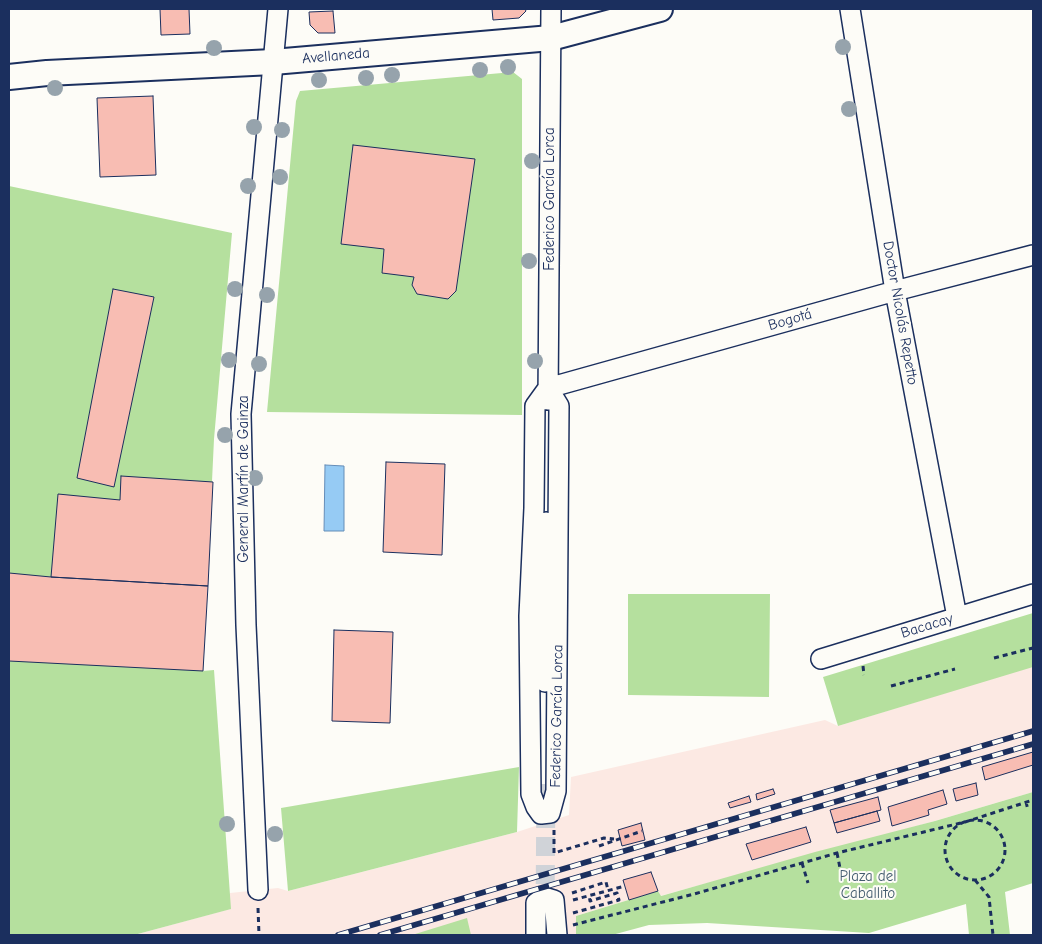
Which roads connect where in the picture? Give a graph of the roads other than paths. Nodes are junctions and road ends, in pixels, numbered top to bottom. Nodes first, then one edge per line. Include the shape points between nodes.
1 (278, 9) edge
2 (551, 9) edge
3 (660, 9) edge
4 (850, 9) edge
5 (551, 38) junction
6 (273, 62) junction
7 (9, 77) edge
8 (1033, 255) edge
9 (895, 291) junction
10 (548, 388) junction
11 (1033, 594) edge
12 (957, 617) junction
13 (821, 659) dead end
14 (546, 784) tunnel mouth
15 (258, 890) road end

1 - 6 street, General Martín de Gainza
2 - 5 street, Federico García Lorca
3 - 5 street, Avellaneda
4 - 9 street, Doctor Nicolás Repetto
5 - 6 street, Avellaneda
5 - 10 street, Federico García Lorca
6 - 7 street, Avellaneda
6 - 15 street, General Martín de Gainza via 242,414 246,625
8 - 9 street, Bogotá
9 - 10 street, Bogotá
9 - 12 street, Doctor Nicolás Repetto
10 - 10 street, Federico García Lorca via 559,406 556,772 550,814 541,814 532,794 529,616 535,406
10 - 14 street, Federico García Lorca via 544,612
11 - 12 street, Bacacay
12 - 13 street, Bacacay

